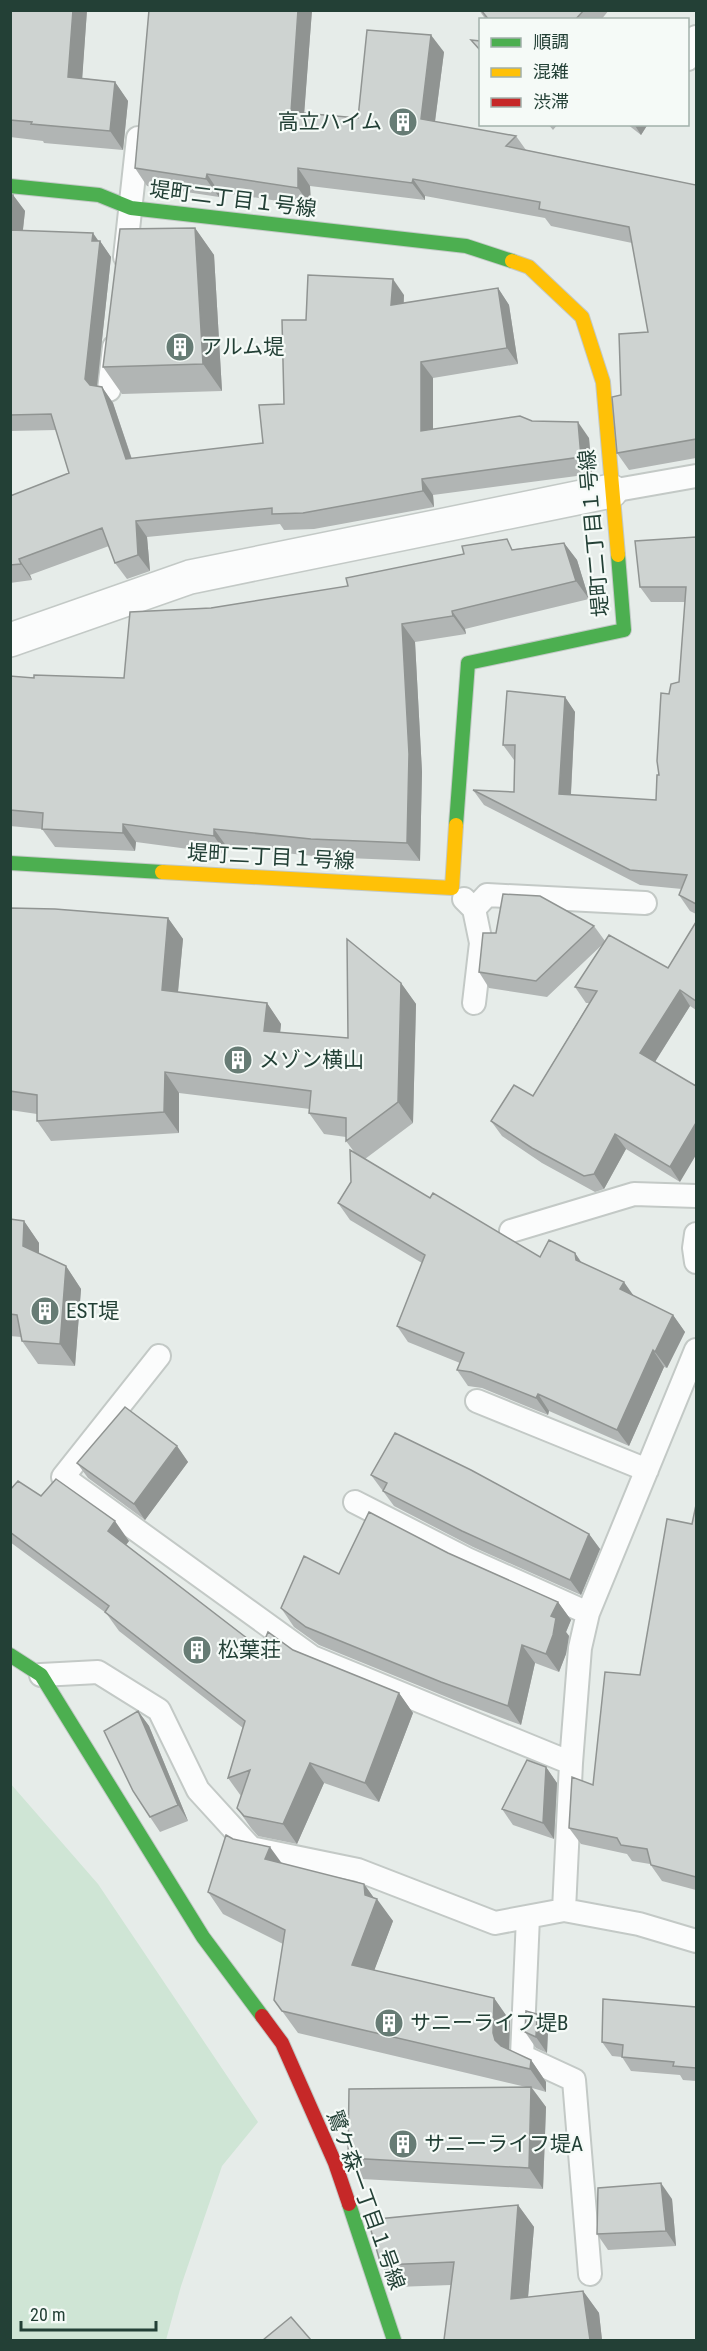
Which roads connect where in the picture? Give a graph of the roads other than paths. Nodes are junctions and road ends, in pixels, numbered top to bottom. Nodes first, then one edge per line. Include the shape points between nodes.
1 (696, 37) edge
2 (689, 54) edge
3 (140, 115) edge
4 (10, 186) edge
5 (131, 208) junction
6 (123, 276) edge
7 (117, 322) edge
8 (109, 390) edge
9 (696, 476) edge
10 (611, 491) junction
11 (10, 640) edge
12 (10, 863) edge
13 (452, 888) junction
14 (645, 903) dead end
15 (474, 909) junction
16 (474, 1003) dead end
17 (696, 1196) edge
18 (511, 1231) dead end
19 (696, 1234) edge
20 (696, 1262) edge
21 (696, 1350) edge
22 (159, 1356) dead end
23 (477, 1401) dead end
24 (647, 1470) junction
25 (355, 1502) dead end
26 (588, 1613) junction
27 (10, 1655) edge
28 (40, 1675) junction
29 (571, 1763) junction
30 (564, 1910) junction
31 (528, 1917) junction
32 (696, 1941) edge
33 (590, 2274) dead end
34 (393, 2340) edge

1 - 2 lane
3 - 5 lane
4 - 5 street, 堤町二丁目１号線 via 99,195
5 - 6 lane
5 - 10 street, 堤町二丁目１号線 via 466,246 529,267 582,317 603,382
7 - 8 lane
9 - 10 lane
10 - 11 street via 190,577
10 - 13 street, 堤町二丁目１号線 via 624,630 468,663
12 - 13 street, 堤町二丁目１号線
13 - 15 lane
14 - 15 lane via 486,895
15 - 16 lane via 481,943
17 - 18 lane via 634,1194
19 - 20 lane
21 - 24 lane
22 - 29 lane via 63,1477 312,1658
23 - 24 lane
24 - 26 lane
25 - 26 lane
26 - 29 lane via 580,1648
27 - 28 street
28 - 31 lane via 98,1672 159,1710 198,1790 251,1848 358,1870 495,1923
28 - 34 street, 鷺ケ森一丁目１号線 via 203,1937 282,2043 335,2163
29 - 30 lane
30 - 31 lane
30 - 32 lane via 639,1924
31 - 33 lane via 522,2056 574,2080

